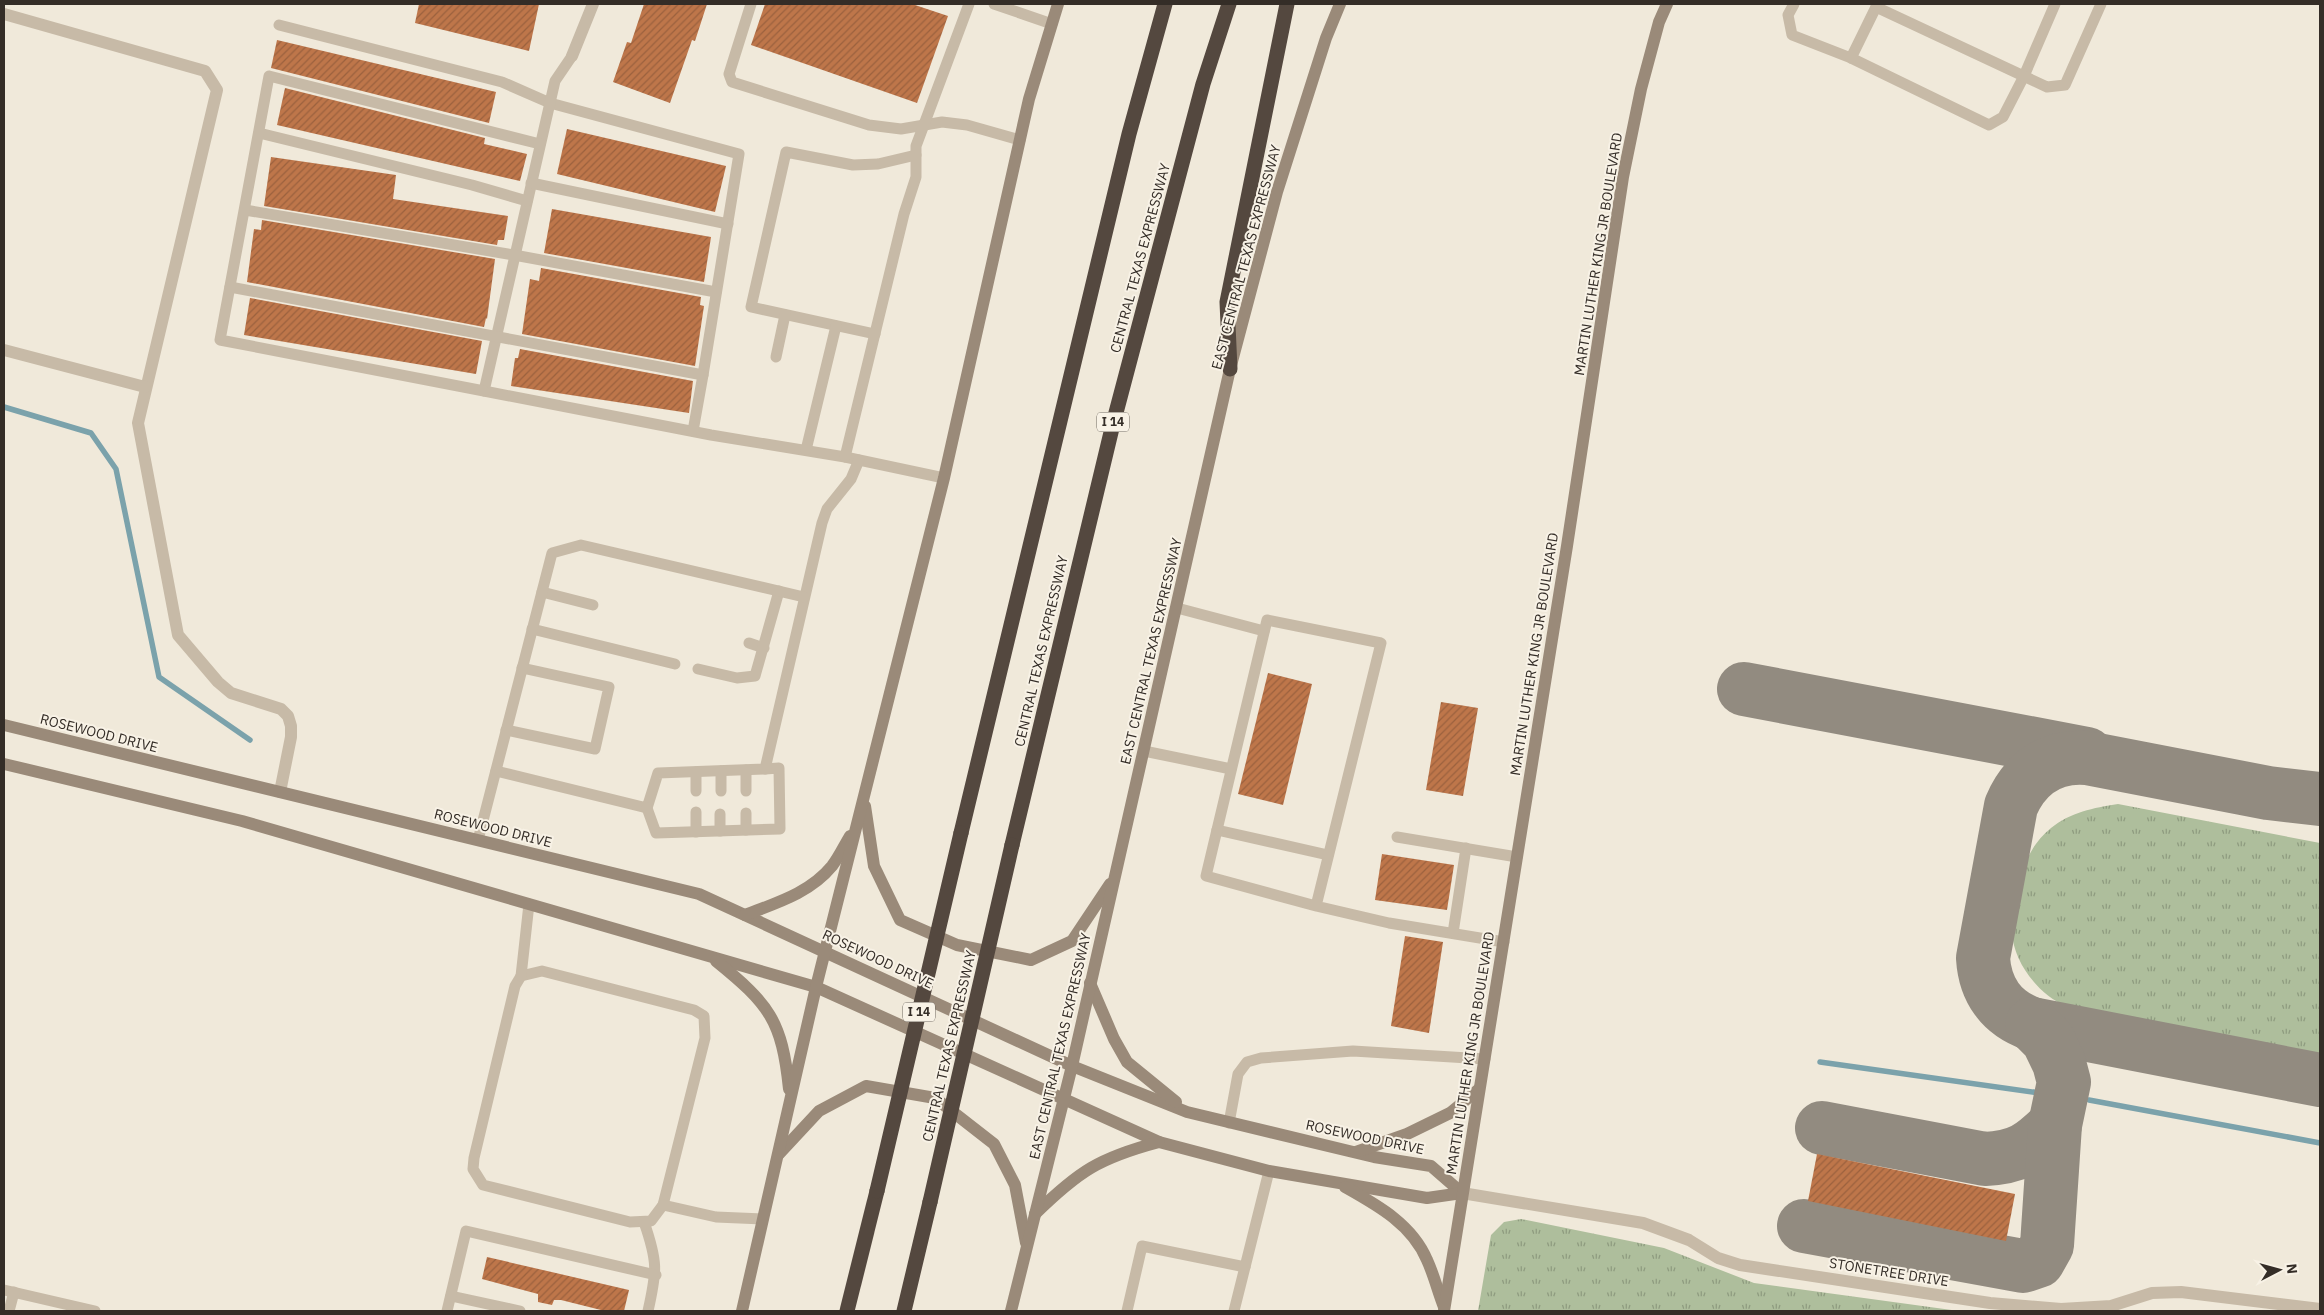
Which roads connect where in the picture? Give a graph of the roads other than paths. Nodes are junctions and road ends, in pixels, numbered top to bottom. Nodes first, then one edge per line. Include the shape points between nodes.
1 (593, 4) edge
2 (751, 4) edge
3 (969, 4) edge
4 (994, 4) edge
5 (1058, 4) edge
6 (1165, 4) edge
7 (1229, 4) edge
8 (1287, 4) edge
9 (1340, 4) edge
10 (1667, 4) edge
11 (1794, 4) edge
12 (2055, 4) edge
13 (2101, 4) edge
14 (1877, 5) edge
15 (4, 14) edge
16 (1052, 24) junction
17 (279, 25) dead end
18 (572, 56) joint
19 (1851, 58) junction
20 (2024, 76) junction
21 (550, 103) junction
22 (924, 123) junction
23 (259, 133) junction
24 (1020, 140) junction
25 (540, 144) junction
26 (916, 155) junction
27 (531, 183) junction
28 (527, 201) junction
29 (245, 210) junction
30 (728, 224) junction
31 (514, 255) junction
32 (230, 287) junction
33 (716, 292) junction
34 (785, 315) junction
35 (836, 326) junction
36 (875, 334) junction
37 (495, 337) junction
38 (4, 350) edge
39 (776, 357) dead end
40 (1230, 369) junction
41 (703, 375) junction
42 (145, 387) junction
43 (484, 391) junction
44 (693, 431) junction
45 (806, 450) junction
46 (845, 457) junction
47 (859, 460) junction
48 (944, 478) junction
49 (779, 591) junction
50 (542, 592) junction
51 (804, 597) junction
52 (593, 605) dead end
53 (1177, 608) junction
54 (532, 629) junction
55 (1264, 631) junction
56 (749, 643) dead end
57 (764, 648) junction
58 (675, 664) dead end
59 (522, 668) junction
60 (698, 669) dead end
61 (4, 725) edge
62 (506, 730) junction
63 (1144, 751) junction
64 (4, 764) edge
65 (765, 769) junction
66 (1231, 769) junction
67 (746, 770) junction
68 (496, 771) junction
69 (721, 771) junction
70 (696, 772) junction
71 (696, 791) dead end
72 (721, 791) dead end
73 (746, 791) dead end
74 (280, 792) junction
75 (864, 798) junction
76 (647, 808) junction
77 (696, 812) dead end
78 (746, 813) dead end
79 (720, 814) dead end
80 (857, 826) junction
81 (746, 830) junction
82 (1217, 830) junction
83 (720, 831) junction
84 (696, 832) junction
85 (1397, 837) dead end
86 (478, 840) junction
87 (1466, 848) junction
88 (1328, 855) junction
89 (1517, 856) junction
90 (1115, 877) junction
91 (528, 904) junction
92 (1316, 906) junction
93 (745, 915) junction
94 (1453, 933) junction
95 (1504, 942) junction
96 (826, 951) junction
97 (710, 956) junction
98 (521, 976) junction
99 (1090, 983) junction
100 (816, 988) junction
101 (1485, 1059) junction
102 (1072, 1066) junction
103 (1479, 1089) junction
104 (1062, 1099) junction
105 (790, 1100) junction
106 (1188, 1112) junction
107 (1229, 1123) junction
108 (1159, 1142) junction
109 (1356, 1152) junction
110 (778, 1155) junction
111 (1269, 1171) junction
112 (1339, 1183) junction
113 (1462, 1193) junction
114 (663, 1205) junction
115 (1035, 1214) junction
116 (763, 1220) junction
117 (644, 1222) junction
118 (1026, 1245) junction
119 (1245, 1267) junction
120 (656, 1275) junction
121 (9, 1291) edge
122 (451, 1296) junction
123 (2320, 1309) edge
124 (1444, 1310) edge
125 (9, 1311) edge
126 (95, 1311) edge
127 (447, 1311) edge
128 (520, 1311) edge
129 (648, 1311) edge
130 (742, 1311) edge
131 (847, 1311) edge
132 (904, 1311) edge
133 (1011, 1311) edge
134 (1127, 1311) edge
135 (1234, 1311) edge

1 - 18 street
2 - 22 lane via 729,74 732,82 869,125 901,129
3 - 22 lane
4 - 16 lane
5 - 16 main road
6 - 131 highway, I 14, bridge via 1127,144
7 - 132 highway, CENTRAL TEXAS EXPRESSWAY / I 14, bridge via 1203,84 1115,415
8 - 40 highway via 1227,302
9 - 40 main road, EAST CENTRAL TEXAS EXPRESSWAY via 1277,192
10 - 89 main road, MARTIN LUTHER KING JR BOULEVARD via 1641,89 1623,177
11 - 19 lane via 1788,15 1792,35
12 - 20 lane
13 - 20 lane via 2065,85 2047,87
14 - 19 lane
14 - 20 lane
15 - 42 street via 205,71 217,90
16 - 24 main road
17 - 21 lane via 502,82
18 - 21 lane via 554,82
19 - 20 lane via 1989,125 2003,117
21 - 25 lane
21 - 30 lane via 739,154
22 - 24 lane via 967,125
22 - 26 lane
23 - 25 lane via 270,76
23 - 28 lane via 472,184
23 - 29 lane
24 - 48 main road
25 - 27 lane
26 - 34 lane via 878,164 853,165 786,152 751,307
26 - 36 lane via 916,176
27 - 28 lane
27 - 30 lane
28 - 31 lane
29 - 31 lane
29 - 32 lane
30 - 33 lane
31 - 33 lane
31 - 37 lane
32 - 37 lane
32 - 43 lane via 220,340
33 - 41 lane
34 - 35 lane
34 - 39 lane
35 - 36 lane
35 - 45 lane
36 - 46 lane
37 - 41 lane
37 - 43 lane
38 - 42 street
40 - 53 main road, EAST CENTRAL TEXAS EXPRESSWAY
41 - 44 lane
42 - 74 street via 138,430 178,634 230,693 281,709 288,716 290,737
43 - 44 lane
44 - 45 lane
45 - 46 lane
46 - 47 lane
47 - 48 lane
47 - 51 lane via 851,479 827,510
48 - 75 main road
49 - 50 lane via 580,545 552,553
49 - 51 lane
49 - 57 lane
50 - 52 lane
50 - 54 lane
51 - 65 lane
53 - 55 lane
53 - 63 main road, EAST CENTRAL TEXAS EXPRESSWAY
54 - 58 lane
54 - 59 lane
55 - 66 lane
55 - 88 lane via 1267,620 1381,643
56 - 57 lane
57 - 60 lane via 755,676 737,678
59 - 62 lane
59 - 62 lane via 609,687 595,750
61 - 74 main road, ROSEWOOD DRIVE
62 - 68 lane
63 - 66 lane
63 - 90 main road, EAST CENTRAL TEXAS EXPRESSWAY
64 - 91 main road via 242,821
65 - 67 lane
65 - 81 lane via 779,768 780,829
66 - 82 lane
67 - 69 lane
67 - 73 lane
68 - 76 lane
68 - 86 lane
69 - 70 lane
69 - 72 lane
70 - 71 lane
70 - 76 lane via 658,773
74 - 86 main road, ROSEWOOD DRIVE
75 - 80 main road
75 - 90 main road via 874,866 900,920 957,945 1031,960 1072,941
76 - 84 lane via 656,833
77 - 84 lane
78 - 81 lane
79 - 83 lane
80 - 93 main road via 831,866 811,885 794,896
80 - 96 main road
81 - 83 lane
82 - 88 lane
82 - 92 lane via 1206,876
83 - 84 lane
85 - 87 lane
86 - 93 main road, ROSEWOOD DRIVE via 699,894
87 - 89 lane
87 - 94 lane
88 - 92 lane
89 - 95 main road, MARTIN LUTHER KING JR BOULEVARD
90 - 99 main road, EAST CENTRAL TEXAS EXPRESSWAY
91 - 97 main road
91 - 98 lane
92 - 94 lane via 1389,923
93 - 96 main road, ROSEWOOD DRIVE
94 - 95 lane
95 - 101 main road, MARTIN LUTHER KING JR BOULEVARD
96 - 100 main road
96 - 102 main road, ROSEWOOD DRIVE
97 - 100 main road
97 - 105 main road via 751,989 778,1028 784,1048
98 - 114 lane via 542,971 694,1010 704,1016 705,1038
98 - 117 lane via 515,986 474,1158 476,1177 483,1185 630,1222
99 - 102 main road, EAST CENTRAL TEXAS EXPRESSWAY
99 - 106 main road via 1127,1062
100 - 104 main road
100 - 105 main road
101 - 103 main road, MARTIN LUTHER KING JR BOULEVARD
101 - 107 lane via 1353,1051 1261,1058 1246,1062 1238,1074
102 - 104 main road, EAST CENTRAL TEXAS EXPRESSWAY
102 - 106 main road, ROSEWOOD DRIVE
103 - 109 main road via 1450,1113 1407,1134
103 - 113 main road, MARTIN LUTHER KING JR BOULEVARD
104 - 108 main road
104 - 115 main road, EAST CENTRAL TEXAS EXPRESSWAY
105 - 110 main road
106 - 107 main road, ROSEWOOD DRIVE
107 - 109 main road, ROSEWOOD DRIVE
108 - 111 main road
108 - 115 main road via 1127,1150 1099,1162 1066,1184
109 - 113 main road, ROSEWOOD DRIVE via 1431,1166
110 - 116 main road
110 - 118 main road via 819,1111 866,1086 935,1098 994,1144 1015,1185
111 - 112 main road
111 - 119 lane
112 - 113 main road via 1426,1198
112 - 124 main road via 1387,1211 1410,1234 1427,1258
113 - 123 street, STONETREE DRIVE via 1643,1223 1689,1240 1718,1258 1740,1265 1990,1303 2061,1309 2111,1306 2152,1293 2181,1292
113 - 124 main road, MARTIN LUTHER KING JR BOULEVARD
114 - 116 lane via 716,1217
114 - 117 lane via 651,1221
115 - 118 main road, EAST CENTRAL TEXAS EXPRESSWAY
116 - 130 main road
117 - 120 lane via 654,1250
118 - 133 main road, EAST CENTRAL TEXAS EXPRESSWAY
119 - 134 lane via 1142,1246
119 - 135 lane
120 - 122 lane via 466,1231
120 - 129 lane
121 - 125 lane
121 - 126 lane
122 - 127 lane
122 - 128 lane

